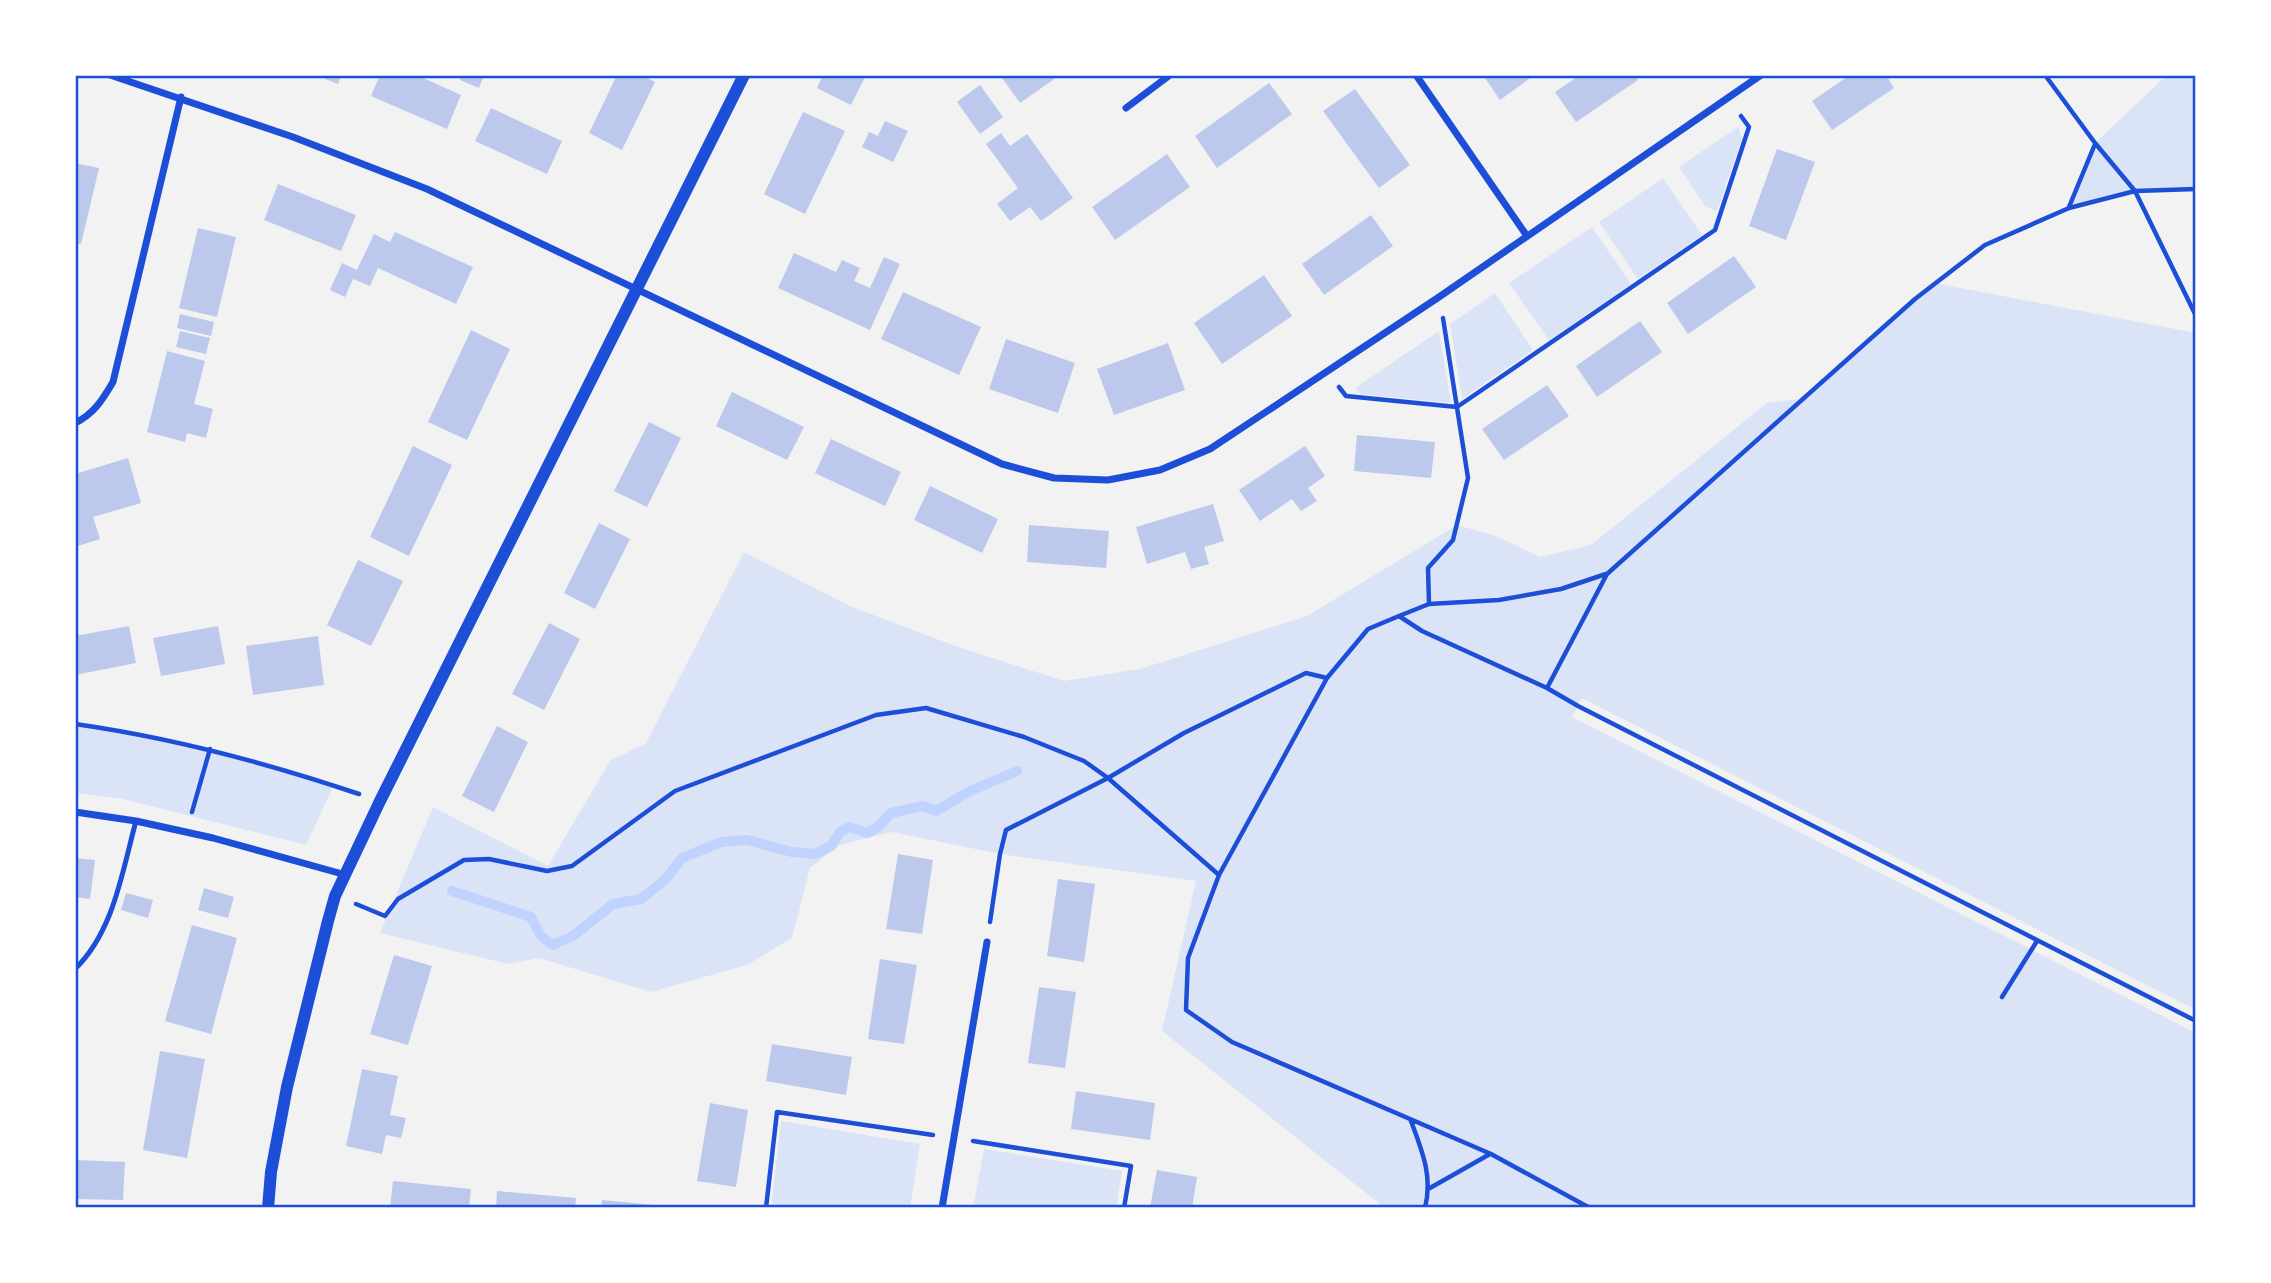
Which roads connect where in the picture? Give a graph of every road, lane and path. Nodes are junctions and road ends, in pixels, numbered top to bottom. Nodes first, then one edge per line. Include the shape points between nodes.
1 (110, 75) edge
2 (744, 75) edge
3 (1170, 75) edge
4 (1416, 75) edge
5 (1762, 75) edge
6 (2045, 75) edge
7 (181, 97) junction
8 (1728, 98) junction
9 (1126, 108) dead end
10 (2095, 143) junction
11 (2196, 189) edge
12 (2135, 191) junction
13 (2069, 208) junction
14 (1527, 236) junction
15 (637, 288) junction
16 (1439, 297) junction
17 (2196, 316) edge
18 (1327, 371) junction
19 (1457, 407) junction
20 (75, 423) edge
21 (1608, 574) junction
22 (1429, 604) junction
23 (1399, 616) junction
24 (1327, 678) junction
25 (1547, 688) junction
26 (75, 724) edge
27 (211, 749) junction
28 (1108, 778) junction
29 (380, 801) junction
30 (75, 811) edge
31 (136, 821) junction
32 (186, 832) junction
33 (345, 875) junction
34 (1219, 875) junction
35 (335, 896) junction
36 (2037, 941) junction
37 (987, 942) joint
38 (75, 969) edge
39 (2002, 997) dead end
40 (2196, 1021) edge
41 (1411, 1120) junction
42 (1491, 1154) junction
43 (1430, 1188) junction
44 (268, 1208) edge
45 (942, 1208) edge
46 (1425, 1208) edge
47 (1590, 1208) edge

1 - 7 street
2 - 15 street
3 - 9 street
4 - 14 street
5 - 8 street
6 - 10 path
7 - 15 street via 427,189
7 - 20 street via 113,382 102,402
8 - 14 street
8 - 19 path via 1749,127 1715,230
10 - 12 path
10 - 13 path
11 - 12 path
12 - 13 path
12 - 17 path
13 - 21 path via 1985,245 1915,299
14 - 16 street
15 - 18 street via 1002,464 1054,478 1108,480 1185,461
15 - 29 street
16 - 18 street
16 - 19 path
18 - 19 path via 1346,396
19 - 22 path via 1468,478 1453,540 1428,568
21 - 22 path via 1561,589 1499,600
21 - 25 path
22 - 23 path
23 - 24 path via 1368,629
23 - 25 path
24 - 28 path via 1307,673 1184,733
24 - 34 path
25 - 36 path
26 - 27 path
27 - 29 path
27 - 32 path
28 - 34 path
28 - 35 path via 1084,761 1024,737 926,708 901,711 876,715 675,791 572,866 547,872 489,859 464,860 398,899 385,916
28 - 37 path via 1006,830
29 - 33 street
30 - 31 street
31 - 32 street
31 - 38 lane via 107,922
32 - 33 street
33 - 35 street
34 - 41 path via 1188,958 1186,1010 1232,1042
35 - 44 street via 287,1087
36 - 39 path
36 - 40 path
37 - 45 street
41 - 42 path
41 - 43 path
42 - 43 path
42 - 47 path
43 - 46 path

